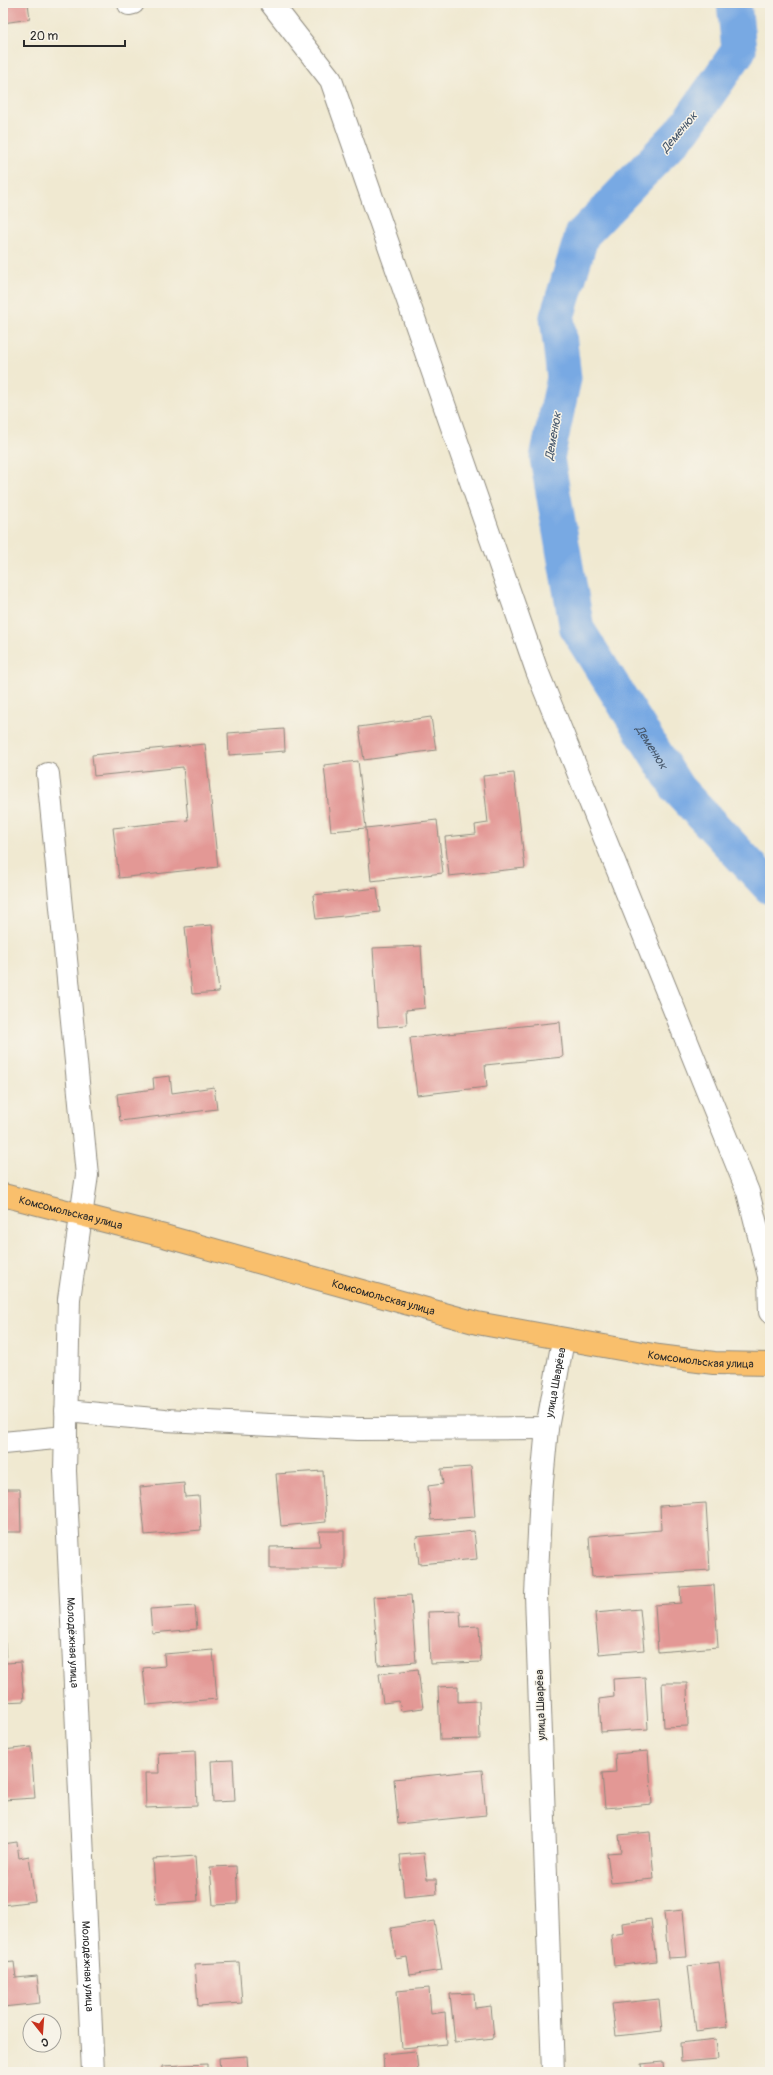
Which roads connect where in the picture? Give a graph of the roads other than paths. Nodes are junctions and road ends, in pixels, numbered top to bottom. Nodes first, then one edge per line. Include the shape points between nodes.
1 (272, 3) edge
2 (48, 774) dead end
3 (3, 1195) edge
4 (81, 1214) junction
5 (770, 1312) edge
6 (563, 1340) junction
7 (770, 1364) edge
8 (66, 1411) junction
9 (547, 1428) junction
10 (66, 1437) junction
11 (3, 1443) edge
12 (93, 2072) edge
13 (553, 2072) edge

1 - 5 street via 331,80 537,671 748,1192 769,1276
2 - 4 street, Молодёжная улица via 88,1175
3 - 4 main road, Комсомольская улица
4 - 6 main road, Комсомольская улица via 477,1322
4 - 8 street, Молодёжная улица via 69,1299
6 - 7 main road, Комсомольская улица via 714,1363
6 - 9 street, улица Шварёва
8 - 9 street via 165,1420 358,1430
8 - 10 street, Молодёжная улица
9 - 13 street, улица Шварёва via 536,1596
10 - 11 street
10 - 12 street, Молодёжная улица via 65,1471

